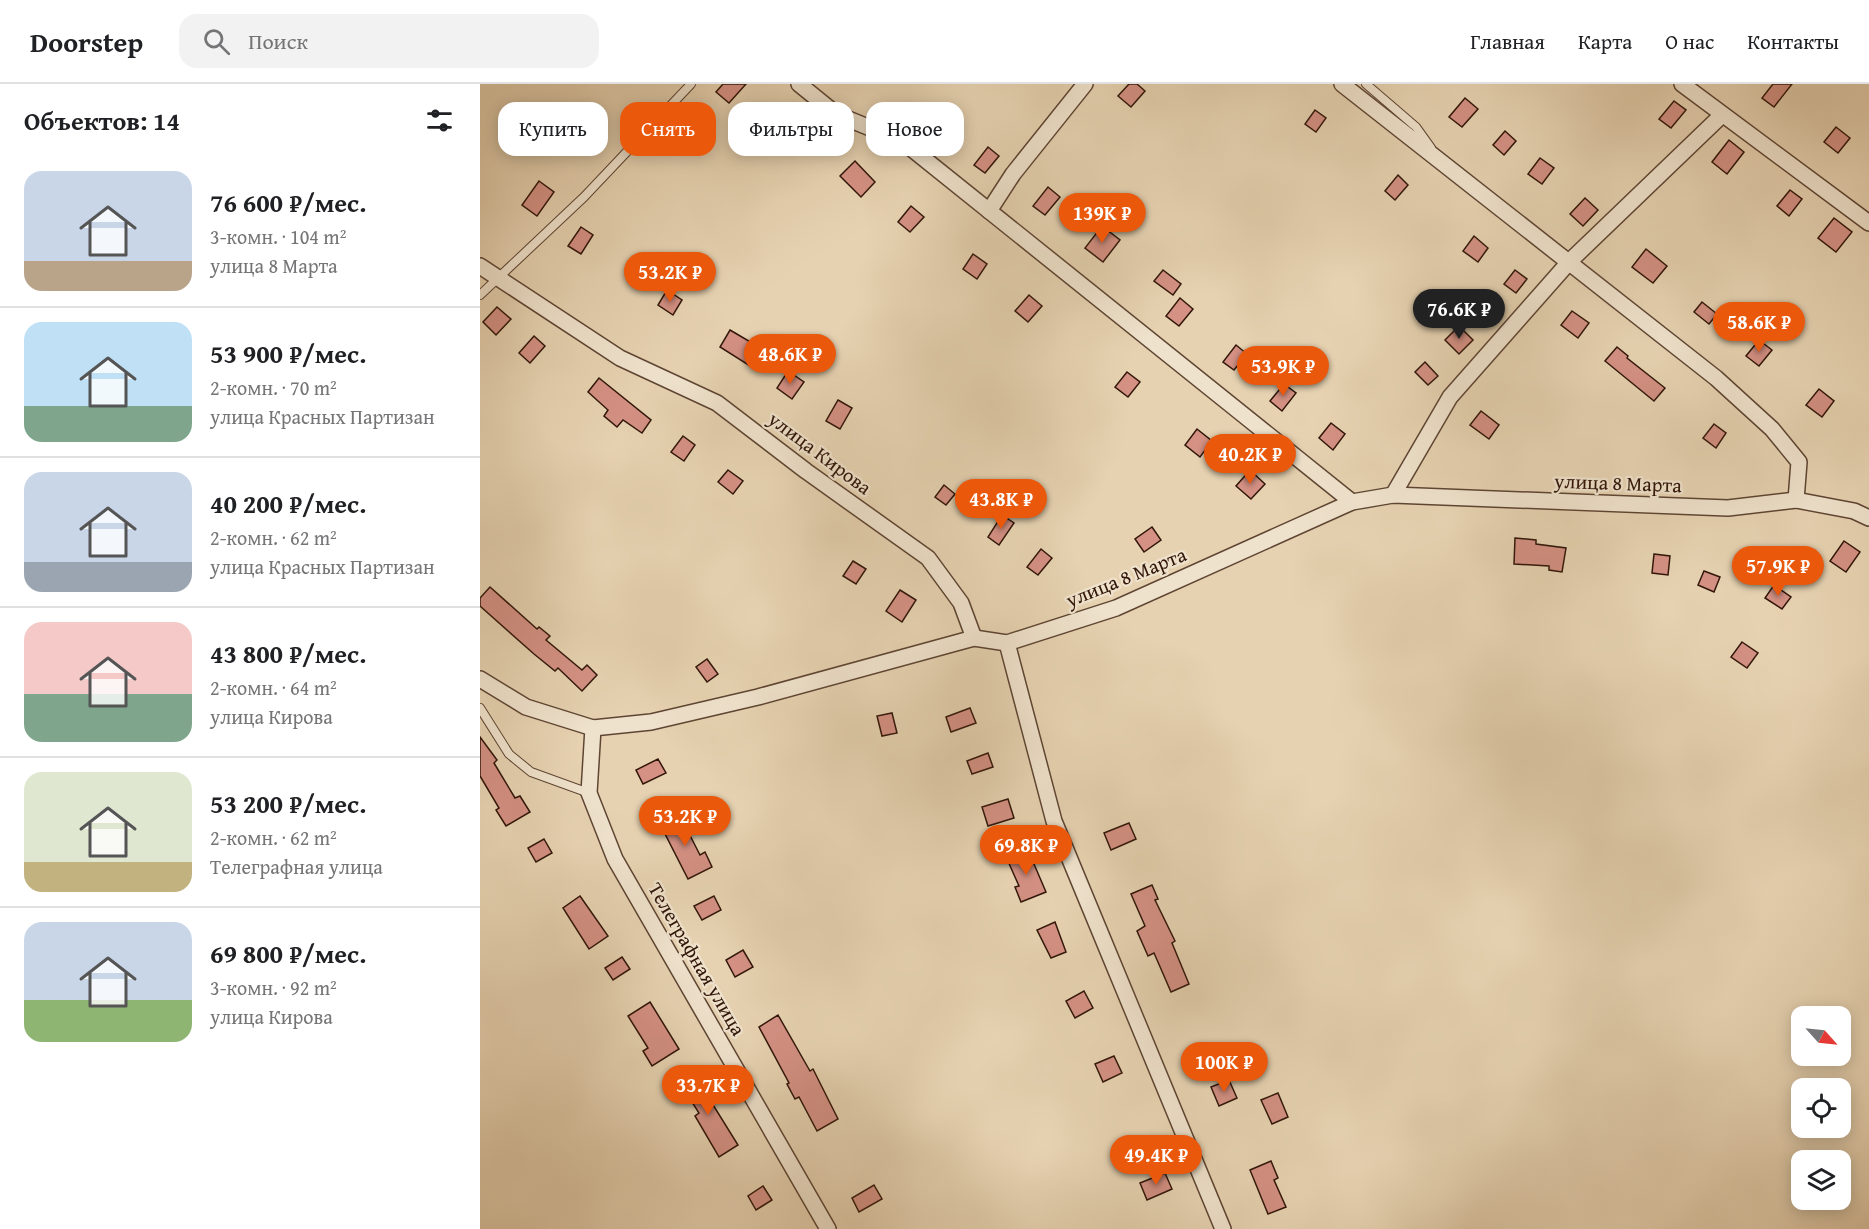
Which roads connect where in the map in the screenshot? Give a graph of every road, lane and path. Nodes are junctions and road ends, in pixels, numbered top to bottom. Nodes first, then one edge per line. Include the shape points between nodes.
1 (691, 84) edge
2 (799, 84) edge
3 (1085, 84) edge
4 (1342, 84) edge
5 (1366, 84) edge
6 (1682, 84) edge
7 (1722, 116) junction
8 (1438, 159) junction
9 (989, 211) junction
10 (1869, 223) edge
11 (1570, 261) junction
12 (480, 266) edge
13 (496, 278) junction
14 (480, 295) edge
15 (1394, 495) junction
16 (1796, 500) junction
17 (1352, 502) junction
18 (1869, 518) edge
19 (974, 639) junction
20 (1007, 643) junction
21 (480, 678) edge
22 (480, 708) edge
23 (593, 728) junction
24 (590, 793) junction
25 (828, 1229) edge
26 (1223, 1229) edge

1 - 13 lane via 584,197
2 - 9 street via 836,114 902,141
3 - 9 street via 1013,174
4 - 8 street
5 - 8 lane via 1416,127
6 - 7 street
7 - 10 street
7 - 11 street
8 - 11 street
9 - 17 street
11 - 15 street via 1450,397
11 - 16 street via 1716,378 1772,429 1799,462
12 - 13 street, улица Кирова
13 - 14 lane
13 - 19 street, улица Кирова via 620,358 717,403 928,558 962,603
15 - 16 street, улица 8 Марта via 1728,508
15 - 17 street, улица 8 Марта
16 - 18 street, улица 8 Марта via 1854,511
17 - 20 street, улица 8 Марта via 1116,608
19 - 20 street, улица 8 Марта
19 - 23 street, улица 8 Марта via 651,722
20 - 26 street via 1053,821
21 - 23 street, улица 8 Марта via 526,707
22 - 24 lane via 509,754 531,772
23 - 24 street, Телеграфная улица
24 - 25 street, Телеграфная улица via 615,859

